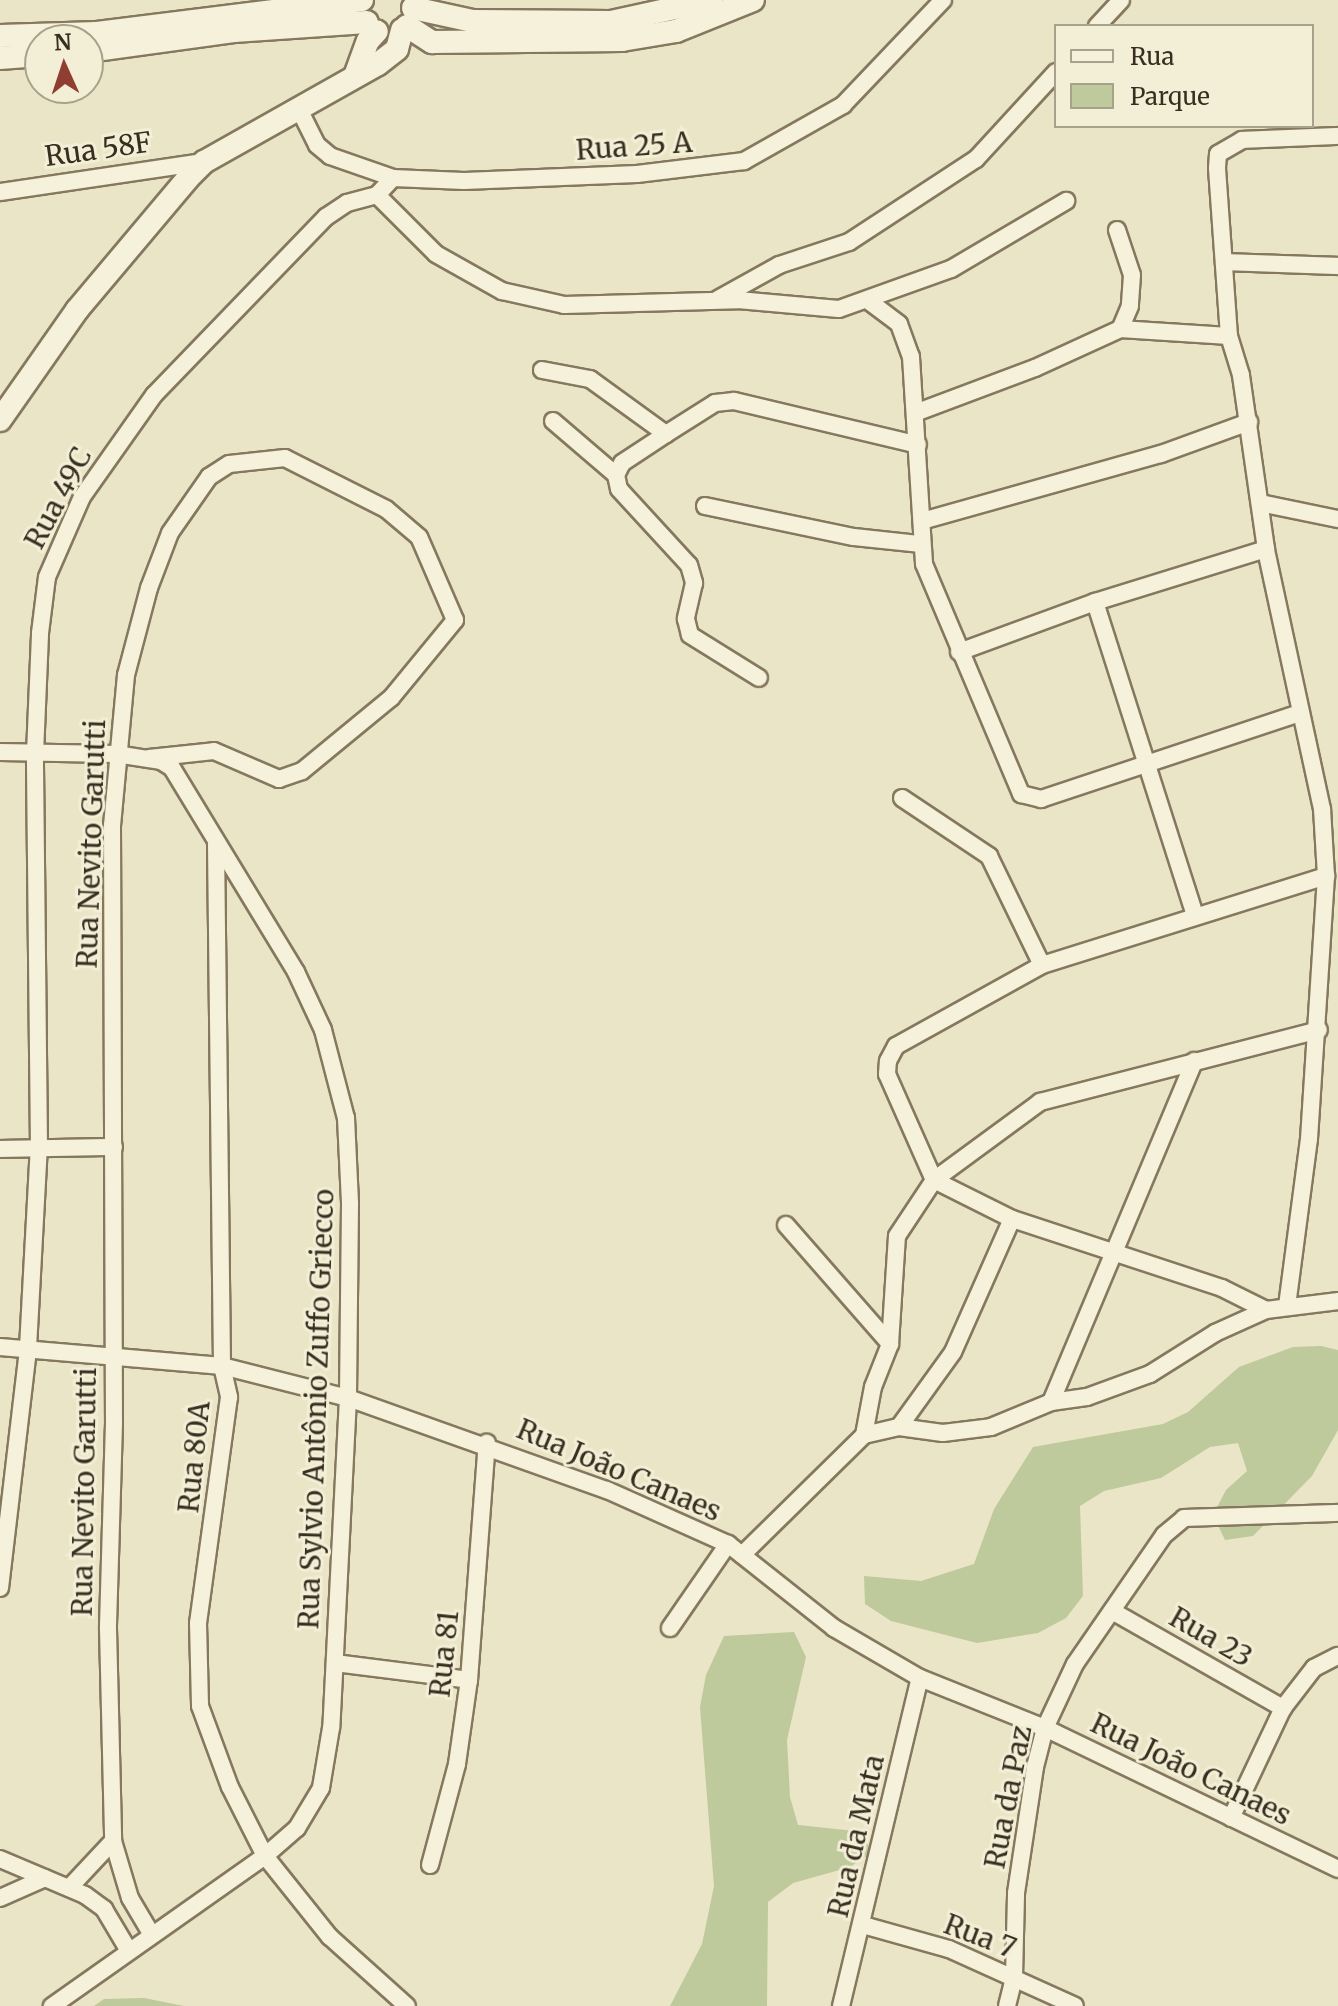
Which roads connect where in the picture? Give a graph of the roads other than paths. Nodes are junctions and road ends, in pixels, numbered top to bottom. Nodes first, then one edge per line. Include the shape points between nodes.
1 (712, 0) edge
2 (753, 0) edge
3 (943, 0) edge
4 (1121, 0) edge
5 (368, 13) edge
6 (408, 16) edge
7 (1099, 24) edge
8 (0, 36) edge
9 (104, 49) edge
10 (24, 56) edge
11 (0, 58) edge
12 (1054, 74) edge
13 (355, 76) junction
14 (299, 109) junction
15 (1338, 136) edge
16 (204, 162) junction
17 (393, 178) junction
18 (0, 192) edge
19 (377, 195) junction
20 (1066, 201) dead end
21 (1117, 230) dead end
22 (1224, 262) junction
23 (1338, 266) edge
24 (715, 301) junction
25 (870, 302) junction
26 (1120, 329) junction
27 (1229, 336) junction
28 (542, 370) dead end
29 (915, 413) junction
30 (0, 420) edge
31 (553, 421) dead end
32 (1249, 422) junction
33 (666, 434) junction
34 (918, 445) junction
35 (616, 475) junction
36 (1260, 503) junction
37 (705, 506) dead end
38 (1338, 519) edge
39 (922, 521) junction
40 (919, 544) junction
41 (1266, 549) junction
42 (1095, 602) junction
43 (959, 652) junction
44 (759, 678) dead end
45 (1300, 713) junction
46 (0, 752) edge
47 (35, 754) junction
48 (116, 754) junction
49 (149, 758) junction
50 (1149, 763) junction
51 (902, 798) dead end
52 (216, 842) junction
53 (1326, 876) junction
54 (1195, 916) junction
55 (1042, 965) junction
56 (1319, 1030) junction
57 (1194, 1061) junction
58 (39, 1147) junction
59 (114, 1147) junction
60 (0, 1149) edge
61 (934, 1180) junction
62 (1012, 1219) junction
63 (786, 1225) dead end
64 (1113, 1253) junction
65 (1338, 1301) edge
66 (1287, 1306) junction
67 (1266, 1310) junction
68 (890, 1344) junction
69 (0, 1347) edge
70 (28, 1348) junction
71 (112, 1353) junction
72 (222, 1366) junction
73 (348, 1398) junction
74 (1051, 1402) junction
75 (899, 1427) junction
76 (864, 1435) junction
77 (487, 1443) junction
78 (1338, 1513) edge
79 (728, 1544) junction
80 (742, 1555) junction
81 (0, 1588) edge
82 (1112, 1611) junction
83 (670, 1628) dead end
84 (1338, 1656) edge
85 (335, 1663) junction
86 (920, 1678) junction
87 (469, 1680) junction
88 (1283, 1708) junction
89 (1045, 1728) junction
90 (1231, 1818) junction
91 (113, 1841) junction
92 (265, 1856) junction
93 (0, 1859) edge
94 (430, 1865) dead end
95 (1338, 1869) edge
96 (45, 1878) junction
97 (69, 1888) junction
98 (0, 1898) edge
99 (863, 1925) junction
100 (152, 1935) junction
101 (129, 1951) junction
102 (1014, 1977) junction
103 (52, 2006) edge
104 (407, 2006) edge
105 (841, 2006) edge
106 (1007, 2006) edge
107 (1075, 2006) edge

1 - 6 street via 611,22
2 - 6 street via 676,31 622,40 432,42
3 - 17 street, Rua 25 A via 843,105 744,161 621,175
4 - 7 street
5 - 6 street
5 - 8 street via 218,18 97,33
5 - 9 street
5 - 13 street via 368,41
6 - 13 street via 397,49
10 - 11 street
12 - 24 street via 976,159 849,242 779,265
13 - 14 street
14 - 16 street
14 - 17 street, Rua 25 A via 317,145 330,156
15 - 22 street via 1242,140 1218,154
16 - 18 street, Rua 58F
16 - 30 street via 77,310
17 - 19 street, Rua 49C
19 - 24 street via 436,254 502,291 564,305
19 - 47 street, Rua 49C via 347,203 326,217 154,395 82,497 47,577
20 - 25 street via 951,269
21 - 26 street via 1132,275 1130,306
22 - 23 street
22 - 27 street
24 - 25 street via 839,309
25 - 29 street via 899,324 911,357
26 - 27 street
26 - 29 street
27 - 32 street
28 - 33 street via 590,379
29 - 34 street
31 - 35 street
32 - 36 street
32 - 39 street via 1161,454
33 - 34 street via 715,403 734,401
33 - 35 street via 622,463
34 - 39 street
35 - 44 street via 619,489 693,575 686,619 690,635
36 - 38 street
36 - 41 street
37 - 40 street via 854,537
39 - 40 street
40 - 43 street via 937,605
41 - 42 street
41 - 45 street
42 - 43 street
42 - 50 street
43 - 50 street via 1021,794 1041,799
45 - 50 street
45 - 53 street via 1322,809
46 - 47 street, Rua Sylvio Antônio Zuffo Griecco
47 - 48 street, Rua Sylvio Antônio Zuffo Griecco
47 - 58 street, Rua 49C
48 - 49 street, Rua Sylvio Antônio Zuffo Griecco
48 - 49 street, Rua Nevito Garutti via 126,675 149,588 170,533 209,477 229,464 285,458 386,509 419,537 455,620 391,698 292,776 264,775 214,751
48 - 59 street, Rua Nevito Garutti
49 - 52 street, Rua Sylvio Antônio Zuffo Griecco via 172,768
50 - 54 street
51 - 55 street via 989,856
52 - 72 street, Rua 80A
52 - 73 street, Rua Sylvio Antônio Zuffo Griecco via 296,972 338,1075 350,1204
53 - 54 street
53 - 56 street
54 - 55 street
55 - 61 street via 981,996 890,1054 887,1074
56 - 57 street
56 - 66 street
57 - 61 street via 1040,1102
57 - 64 street
58 - 59 street
58 - 60 street
58 - 70 street, Rua 49C
59 - 71 street, Rua Nevito Garutti
61 - 62 street
61 - 68 street via 897,1236
62 - 64 street
62 - 75 street via 953,1352
63 - 68 street
64 - 67 street via 1222,1288
64 - 74 street
65 - 66 street
66 - 67 street
67 - 74 street via 1215,1333 1150,1374 1087,1397
68 - 76 street via 873,1387
69 - 70 street, Rua João Canaes
70 - 71 street, Rua João Canaes
70 - 81 street, Rua 49C
71 - 72 street, Rua João Canaes
71 - 91 street, Rua Nevito Garutti via 108,1629
72 - 73 street, Rua João Canaes
72 - 92 street, Rua 80A via 229,1397 195,1672 200,1706 230,1787
73 - 77 street, Rua João Canaes
73 - 85 street, Rua Sylvio Antônio Zuffo Griecco
74 - 75 street via 968,1432
75 - 76 street
76 - 80 street
77 - 79 street, Rua João Canaes via 678,1518
77 - 87 street, Rua 81
78 - 82 street, Rua da Paz via 1184,1518 1164,1535
79 - 80 street, Rua João Canaes
79 - 83 street
80 - 86 street, Rua João Canaes via 834,1628
82 - 88 street, Rua 23
82 - 89 street, Rua da Paz via 1075,1664
84 - 88 street via 1314,1668
85 - 87 street
85 - 92 street, Rua Sylvio Antônio Zuffo Griecco via 329,1765 321,1788 297,1828
86 - 89 street, Rua João Canaes
86 - 99 street, Rua da Mata
87 - 94 street, Rua 81 via 457,1764
88 - 90 street
89 - 90 street, Rua João Canaes
89 - 102 street, Rua da Paz via 1016,1893
90 - 95 street, Rua João Canaes
91 - 97 street
91 - 100 street, Rua Nevito Garutti via 122,1879
92 - 100 street, Rua Sylvio Antônio Zuffo Griecco
92 - 104 street, Rua 80A via 330,1937
93 - 96 street
96 - 97 street
96 - 98 street
97 - 101 street via 104,1909
99 - 102 street, Rua 7 via 949,1949
99 - 105 street, Rua da Mata
100 - 101 street, Rua Sylvio Antônio Zuffo Griecco
101 - 103 street, Rua Sylvio Antônio Zuffo Griecco
102 - 106 street, Rua da Paz
102 - 107 street, Rua 7

